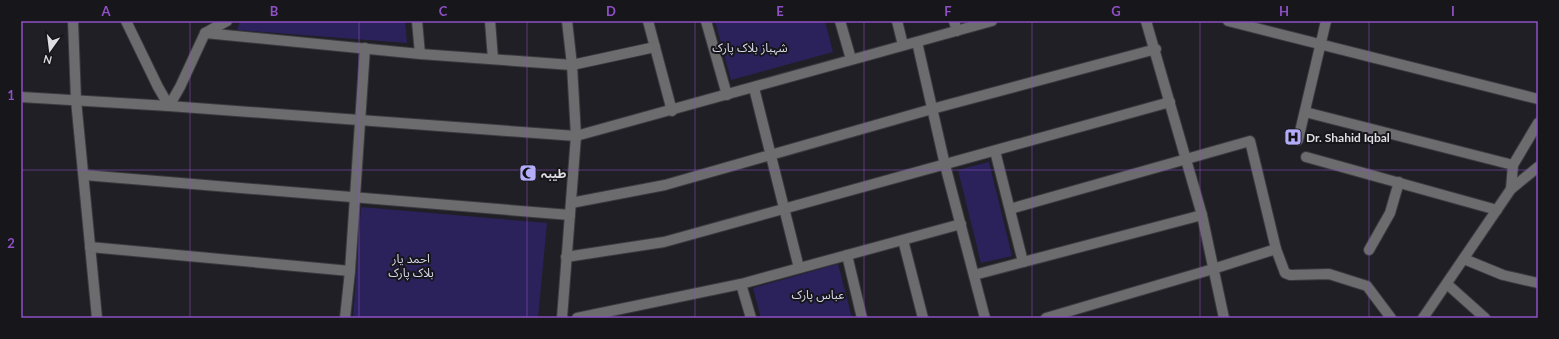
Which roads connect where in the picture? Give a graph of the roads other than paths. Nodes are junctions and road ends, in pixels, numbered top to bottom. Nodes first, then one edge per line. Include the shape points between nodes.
1 (73, 21) edge
2 (126, 21) edge
3 (227, 21) edge
4 (417, 21) edge
5 (490, 21) edge
6 (567, 21) edge
7 (648, 21) edge
8 (706, 21) edge
9 (840, 21) edge
10 (897, 21) edge
11 (992, 21) edge
12 (1146, 21) edge
13 (1228, 21) edge
14 (1326, 21) edge
15 (955, 26) edge
16 (205, 33) junction
17 (917, 42) junction
18 (1320, 44) junction
19 (903, 46) junction
20 (655, 47) junction
21 (365, 48) junction
22 (1156, 49) junction
23 (420, 54) junction
24 (493, 59) junction
25 (851, 59) junction
26 (572, 65) junction
27 (754, 88) junction
28 (727, 95) junction
29 (21, 97) edge
30 (1538, 99) edge
31 (76, 100) junction
32 (1170, 102) junction
33 (169, 106) junction
34 (932, 109) junction
35 (672, 111) junction
36 (1305, 112) junction
37 (359, 121) junction
38 (1538, 123) edge
39 (576, 136) junction
40 (1298, 140) dead end
41 (995, 152) junction
42 (770, 156) junction
43 (1306, 157) dead end
44 (1186, 158) junction
45 (945, 165) junction
46 (1513, 165) junction
47 (1537, 170) edge
48 (84, 175) junction
49 (1400, 182) junction
50 (1511, 189) junction
51 (354, 196) junction
52 (571, 203) junction
53 (783, 208) junction
54 (1010, 209) junction
55 (1497, 210) junction
56 (570, 215) junction
57 (1202, 215) junction
58 (961, 224) junction
59 (903, 240) junction
60 (90, 247) junction
61 (1276, 249) junction
62 (1369, 250) dead end
63 (847, 255) junction
64 (566, 257) junction
65 (1464, 259) junction
66 (1023, 262) junction
67 (799, 268) junction
68 (1214, 269) junction
69 (350, 271) junction
70 (974, 275) junction
71 (1538, 283) edge
72 (741, 284) junction
73 (1447, 284) junction
74 (97, 318) edge
75 (100, 318) edge
76 (345, 318) edge
77 (562, 318) edge
78 (577, 318) edge
79 (752, 318) edge
80 (862, 318) edge
81 (923, 318) edge
82 (985, 318) edge
83 (1046, 318) edge
84 (1224, 318) edge
85 (1391, 318) edge
86 (1423, 318) edge
87 (1485, 318) edge

1 - 31 street
2 - 33 street
3 - 16 street
4 - 23 street
5 - 24 street
6 - 26 street
7 - 20 street
8 - 28 street
9 - 25 street
10 - 19 street
11 - 15 street
12 - 22 street
13 - 18 street
14 - 18 street
15 - 17 street
16 - 21 street
16 - 33 street
17 - 19 street
17 - 34 street
18 - 30 street
18 - 36 street
19 - 25 street
20 - 26 street
20 - 35 street
21 - 23 street
21 - 37 street
22 - 32 street
22 - 34 street
23 - 24 street
24 - 26 street
25 - 27 street
26 - 39 street
27 - 28 street
27 - 42 street
28 - 35 street
29 - 31 street
31 - 33 street
31 - 48 street
32 - 41 street
32 - 44 street
33 - 37 street
34 - 42 street
34 - 45 street
35 - 39 street
36 - 40 street
36 - 46 street
37 - 39 street
37 - 51 street
38 - 46 street
39 - 52 street
41 - 45 street
41 - 54 street
42 - 52 street via 665,185
42 - 53 street
43 - 49 street
44 - 54 street
44 - 57 street
44 - 61 street via 1250,141
45 - 53 street
45 - 58 street
46 - 50 street
47 - 50 street
48 - 51 street
48 - 60 street
49 - 55 street
49 - 62 street via 1390,214
50 - 55 street
51 - 56 street
51 - 69 street
52 - 56 street
53 - 64 street via 664,242
53 - 67 street
54 - 66 street
55 - 65 street
56 - 64 street
57 - 66 street
57 - 68 street
58 - 59 street
58 - 70 street
59 - 63 street
59 - 81 street
60 - 69 street
60 - 74 street
61 - 68 street
61 - 85 street via 1285,273 1328,274 1366,286
63 - 67 street
63 - 80 street
64 - 77 street
65 - 71 street via 1503,275
65 - 73 street
66 - 70 street
67 - 72 street
68 - 83 street
68 - 84 street
69 - 76 street
70 - 82 street
72 - 78 street
72 - 79 street
73 - 86 street
73 - 87 street
74 - 75 street

